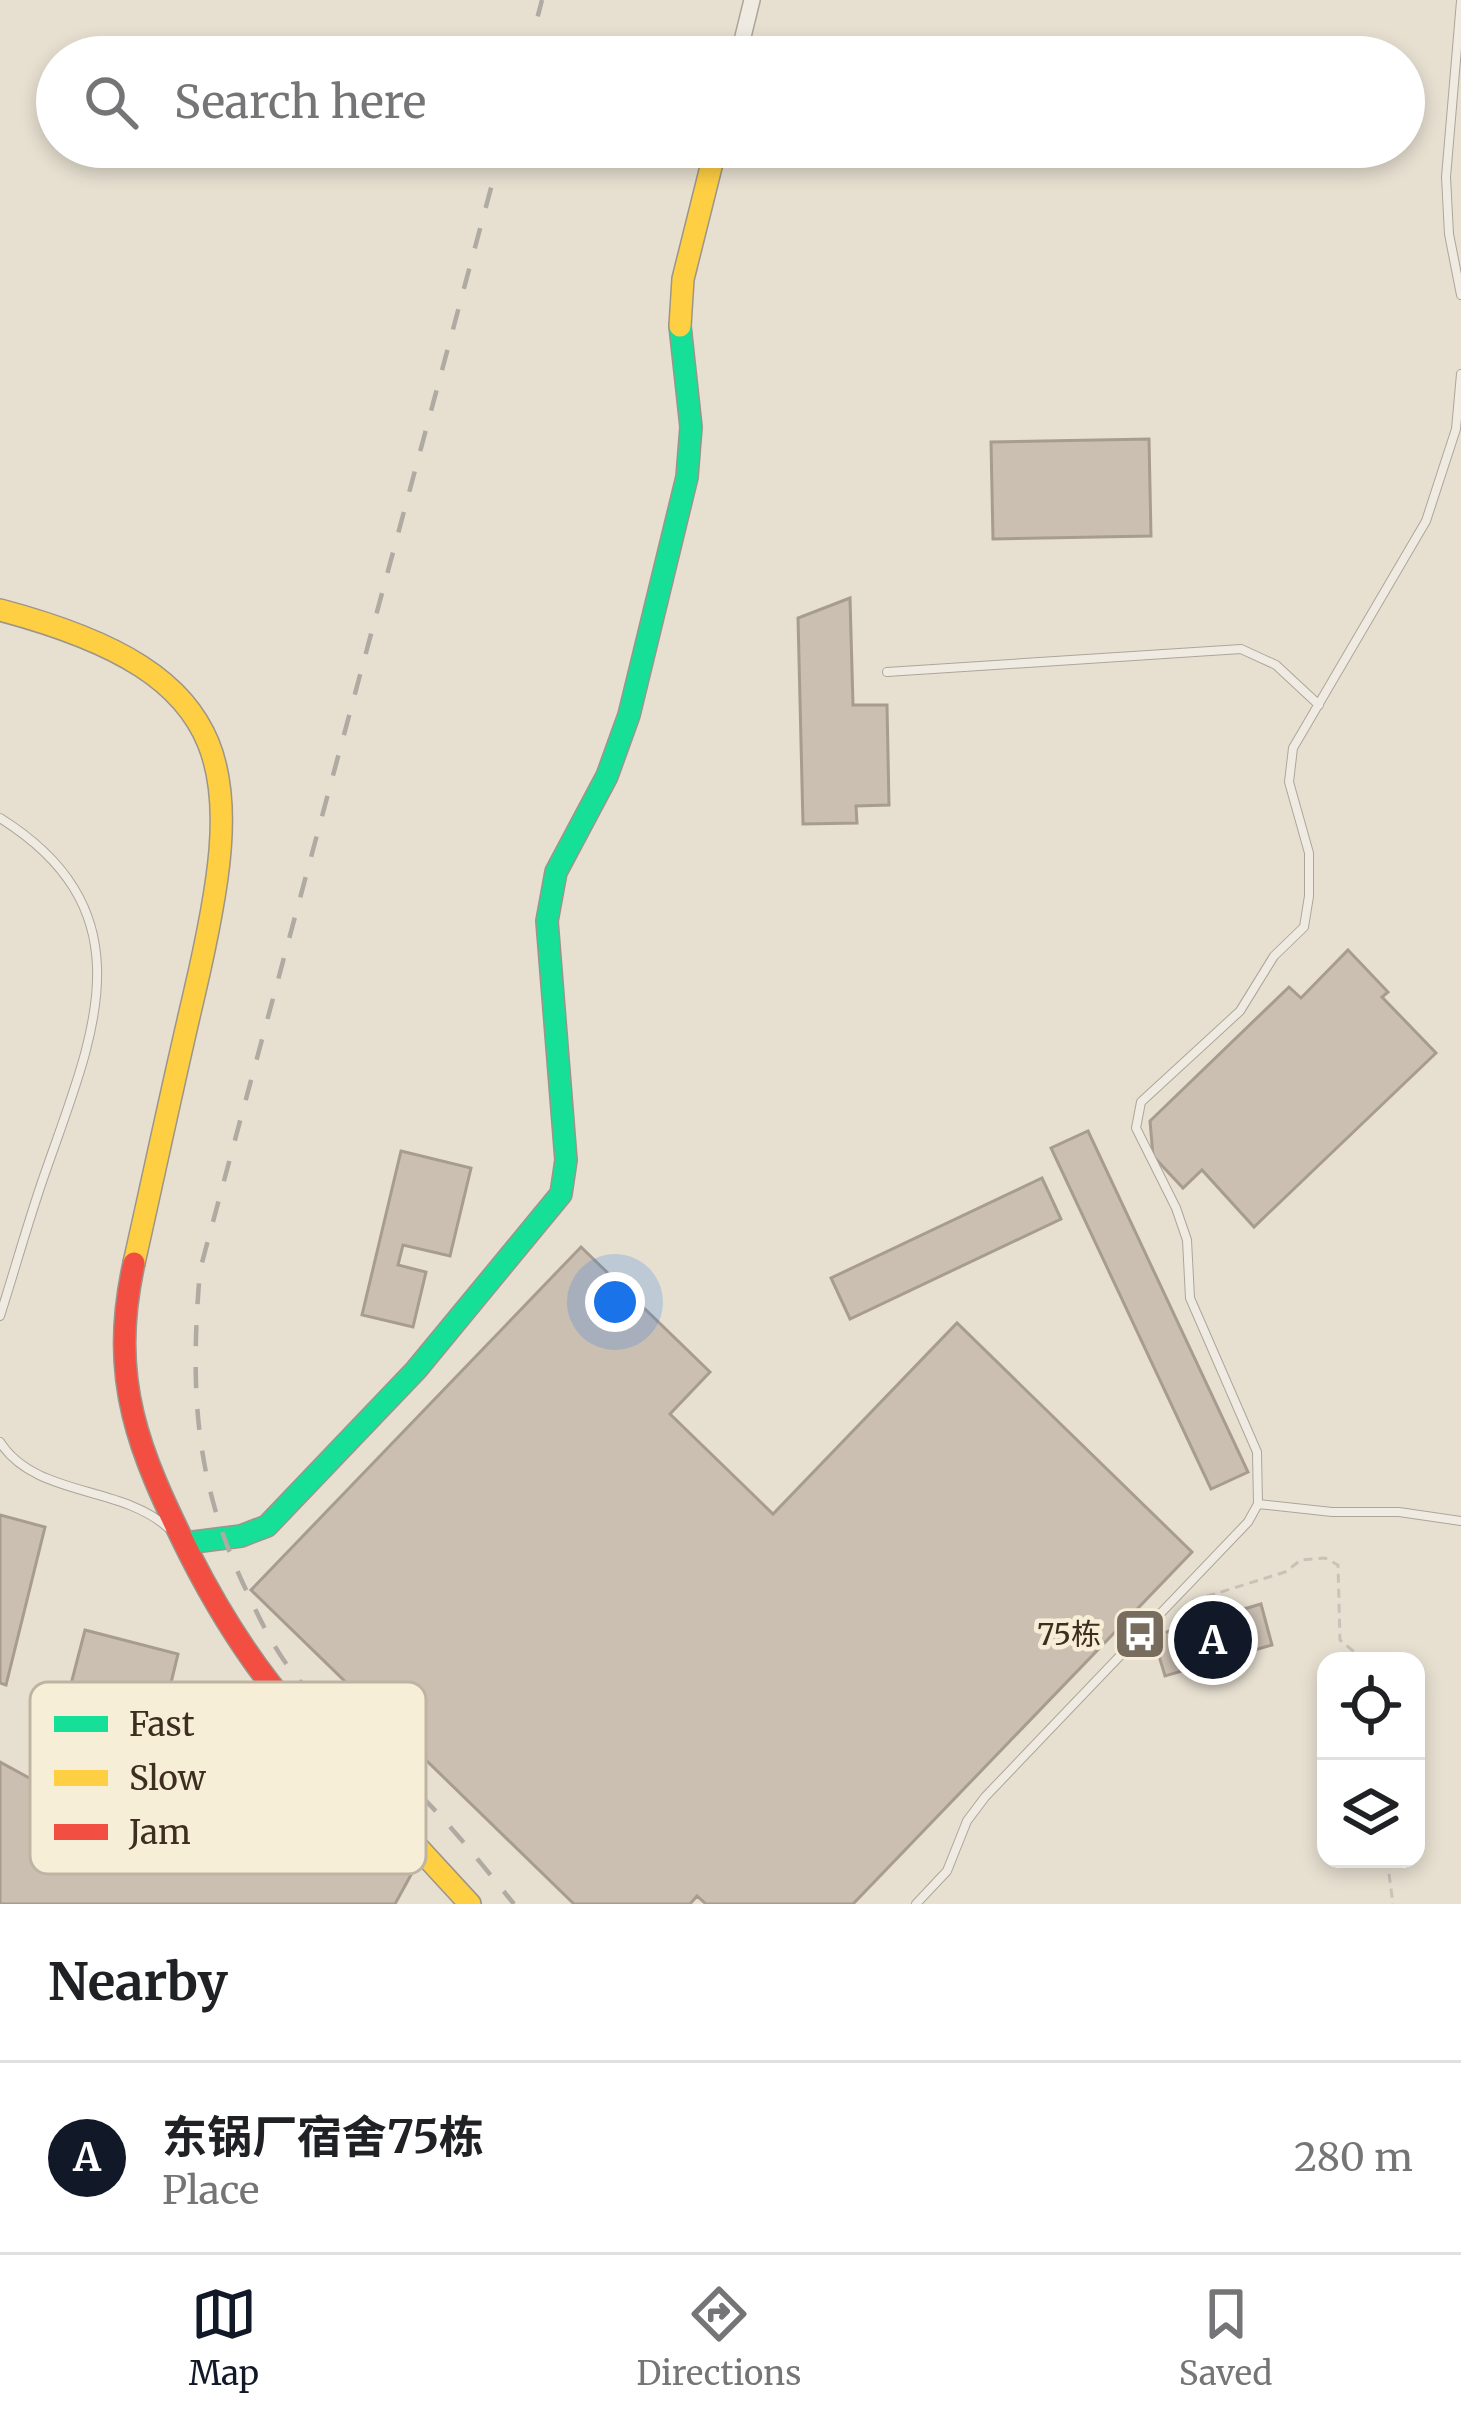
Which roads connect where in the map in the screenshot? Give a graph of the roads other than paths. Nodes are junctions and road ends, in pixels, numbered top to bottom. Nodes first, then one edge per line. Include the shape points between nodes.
1 (752, 0) edge
2 (1461, 1) edge
3 (743, 36) edge
4 (711, 168) edge
5 (1461, 295) edge
6 (1461, 374) edge
7 (0, 610) edge
8 (887, 672) dead end
9 (1318, 705) junction
10 (0, 818) edge
11 (0, 1316) edge
12 (0, 1442) edge
13 (1258, 1504) junction
14 (1461, 1521) edge
15 (186, 1544) junction
16 (265, 1682) edge
17 (426, 1856) edge
18 (470, 1904) edge
19 (916, 1904) edge

1 - 3 street
2 - 5 lane via 1446,177
4 - 15 street via 682,279 687,477 629,715 549,896 566,1160 561,1194 416,1370 267,1526
6 - 9 lane via 1456,429 1426,521
7 - 15 street via 68,628 163,681 200,725 222,782 215,898 124,1307 134,1427
8 - 9 lane via 1241,650 1276,664
9 - 13 lane via 1293,748 1289,782 1309,853 1304,927 1274,956 1240,1011 1142,1102 1136,1128 1176,1208 1190,1298 1257,1452
10 - 11 lane via 37,846 90,914 97,988 89,1048
12 - 15 lane via 37,1474 151,1513
13 - 14 lane
13 - 19 lane via 985,1797 947,1871
15 - 16 street
17 - 18 street

